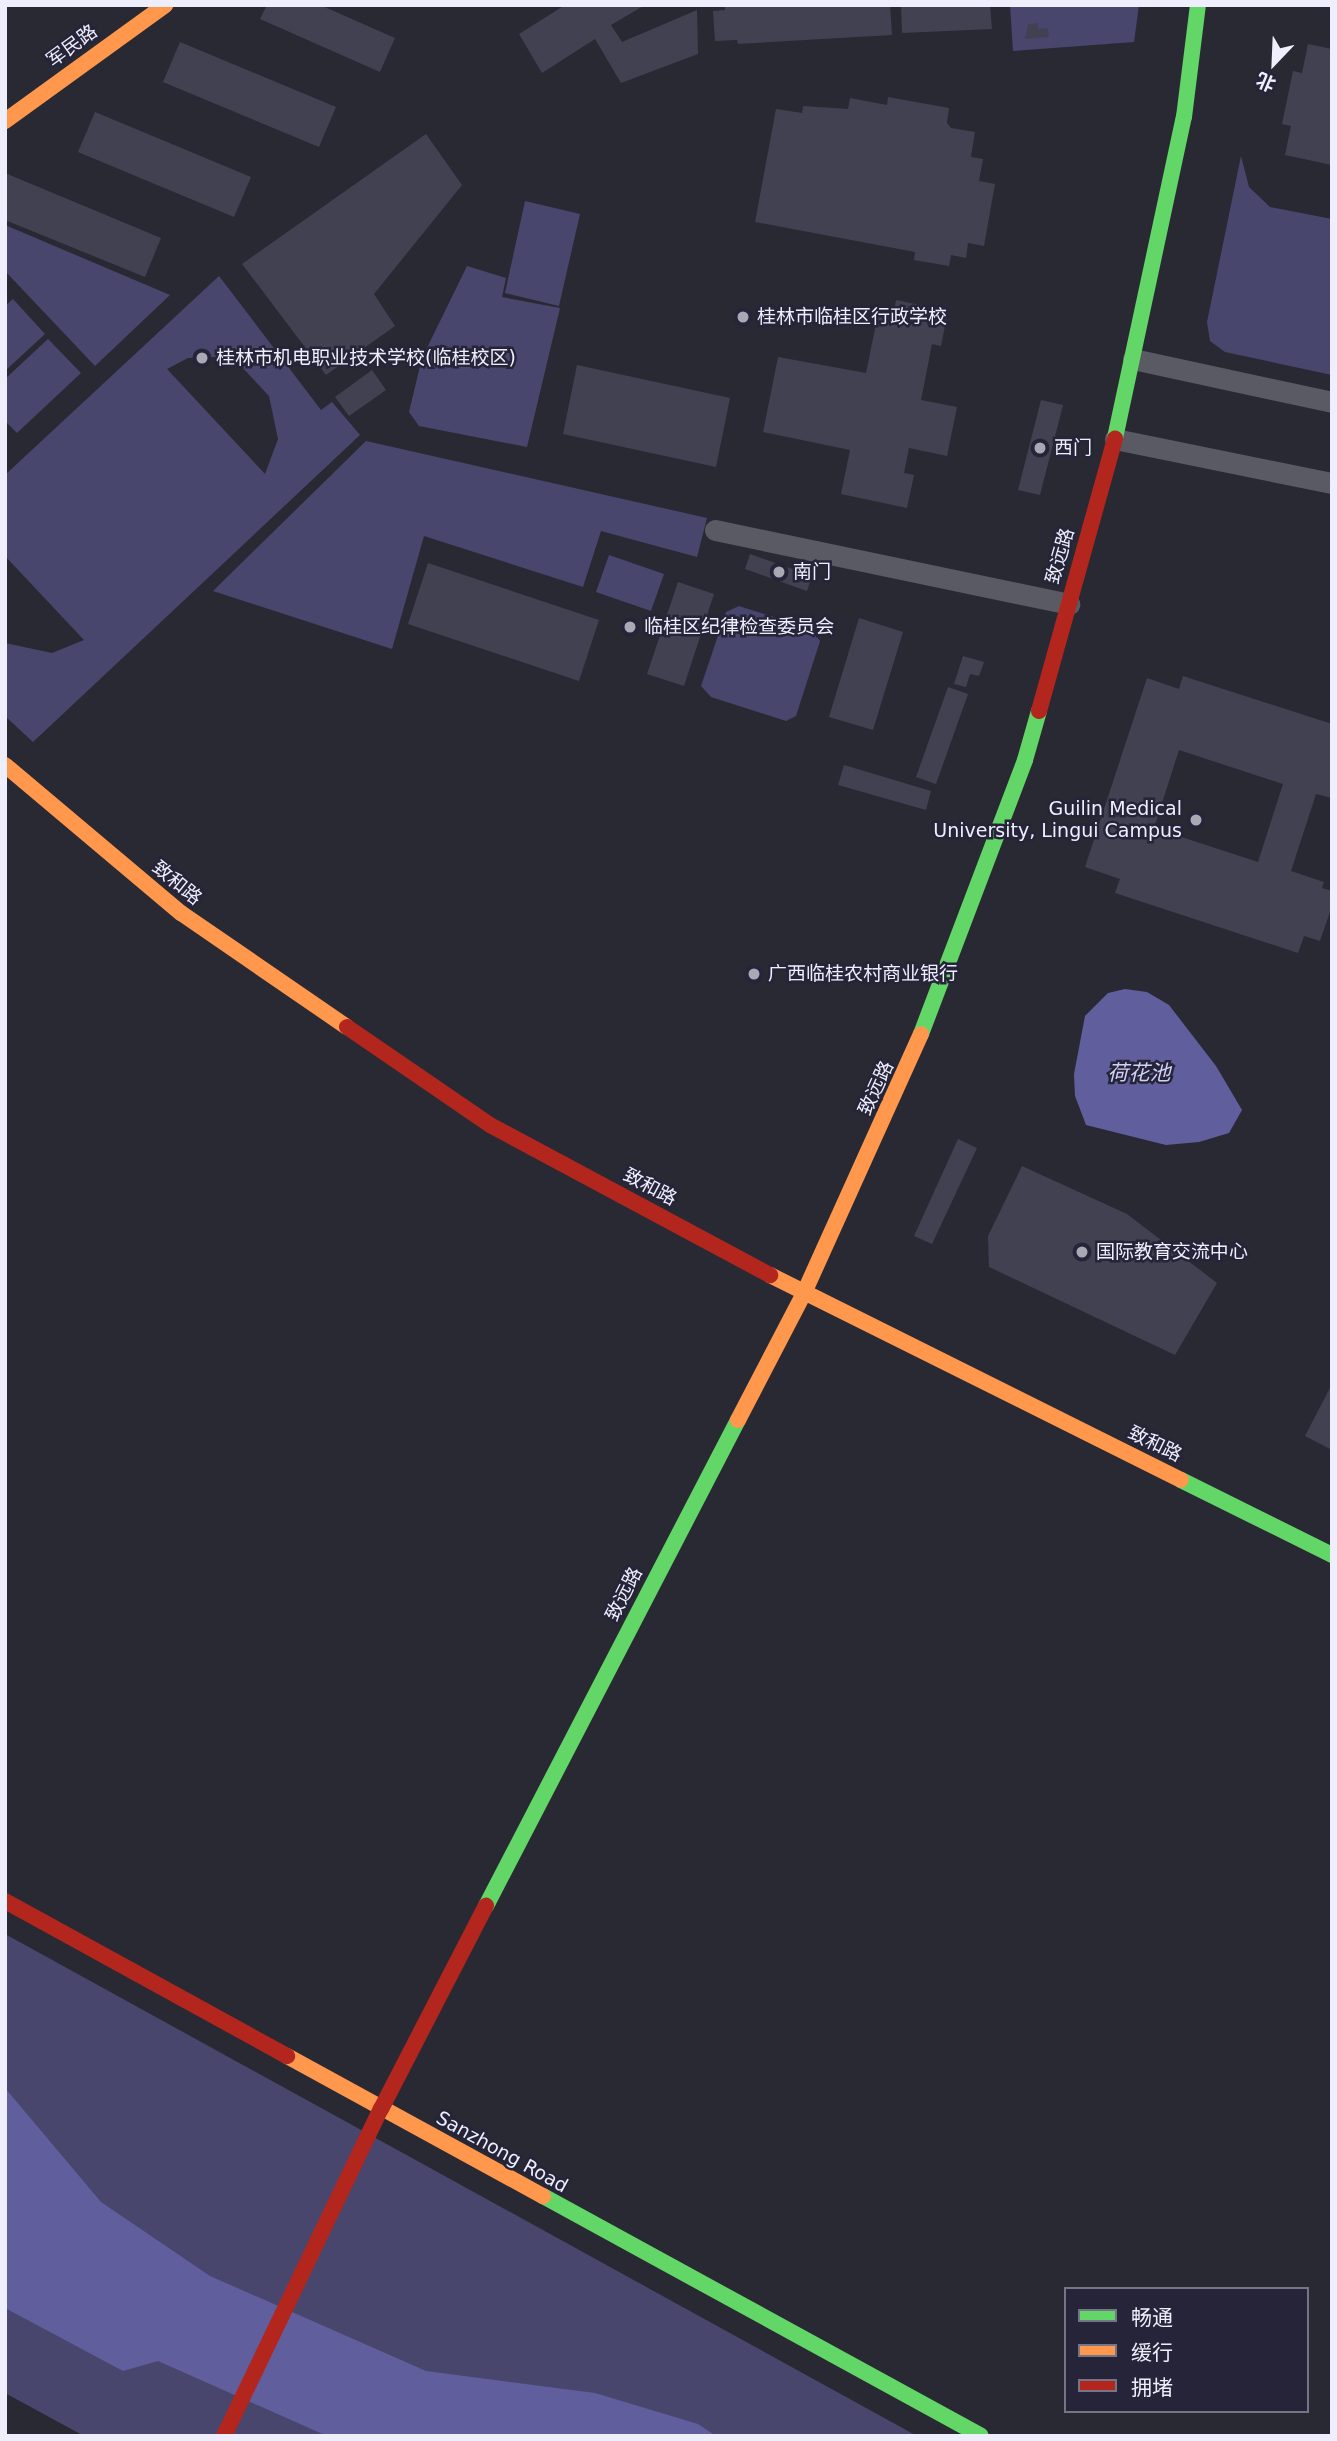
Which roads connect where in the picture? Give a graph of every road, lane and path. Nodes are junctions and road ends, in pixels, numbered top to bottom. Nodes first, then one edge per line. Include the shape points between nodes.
1 (145, 5) edge
2 (165, 5) edge
3 (1198, 5) edge
4 (5, 105) edge
5 (5, 121) edge
6 (1133, 359) junction
7 (1332, 401) edge
8 (1115, 439) junction
9 (1332, 483) edge
10 (715, 530) dead end
11 (1069, 604) junction
12 (5, 765) edge
13 (804, 1293) junction
14 (1332, 1555) edge
15 (5, 1901) edge
16 (381, 2109) junction
17 (224, 2436) edge
18 (981, 2436) edge

1 - 4 main road, 军民路
2 - 5 main road, 军民路
3 - 6 main road, 致远路 via 1184,117
6 - 7 street
6 - 8 main road, 致远路
8 - 9 street
8 - 11 main road, 致远路
10 - 11 street
11 - 13 main road, 致远路 via 1025,760 911,1064
12 - 13 main road, 致和路 via 181,914 489,1125
13 - 14 main road, 致和路
13 - 16 main road, 致远路
15 - 16 main road, Sanzhong Road
16 - 17 main road, 致远路
16 - 18 main road, Sanzhong Road

